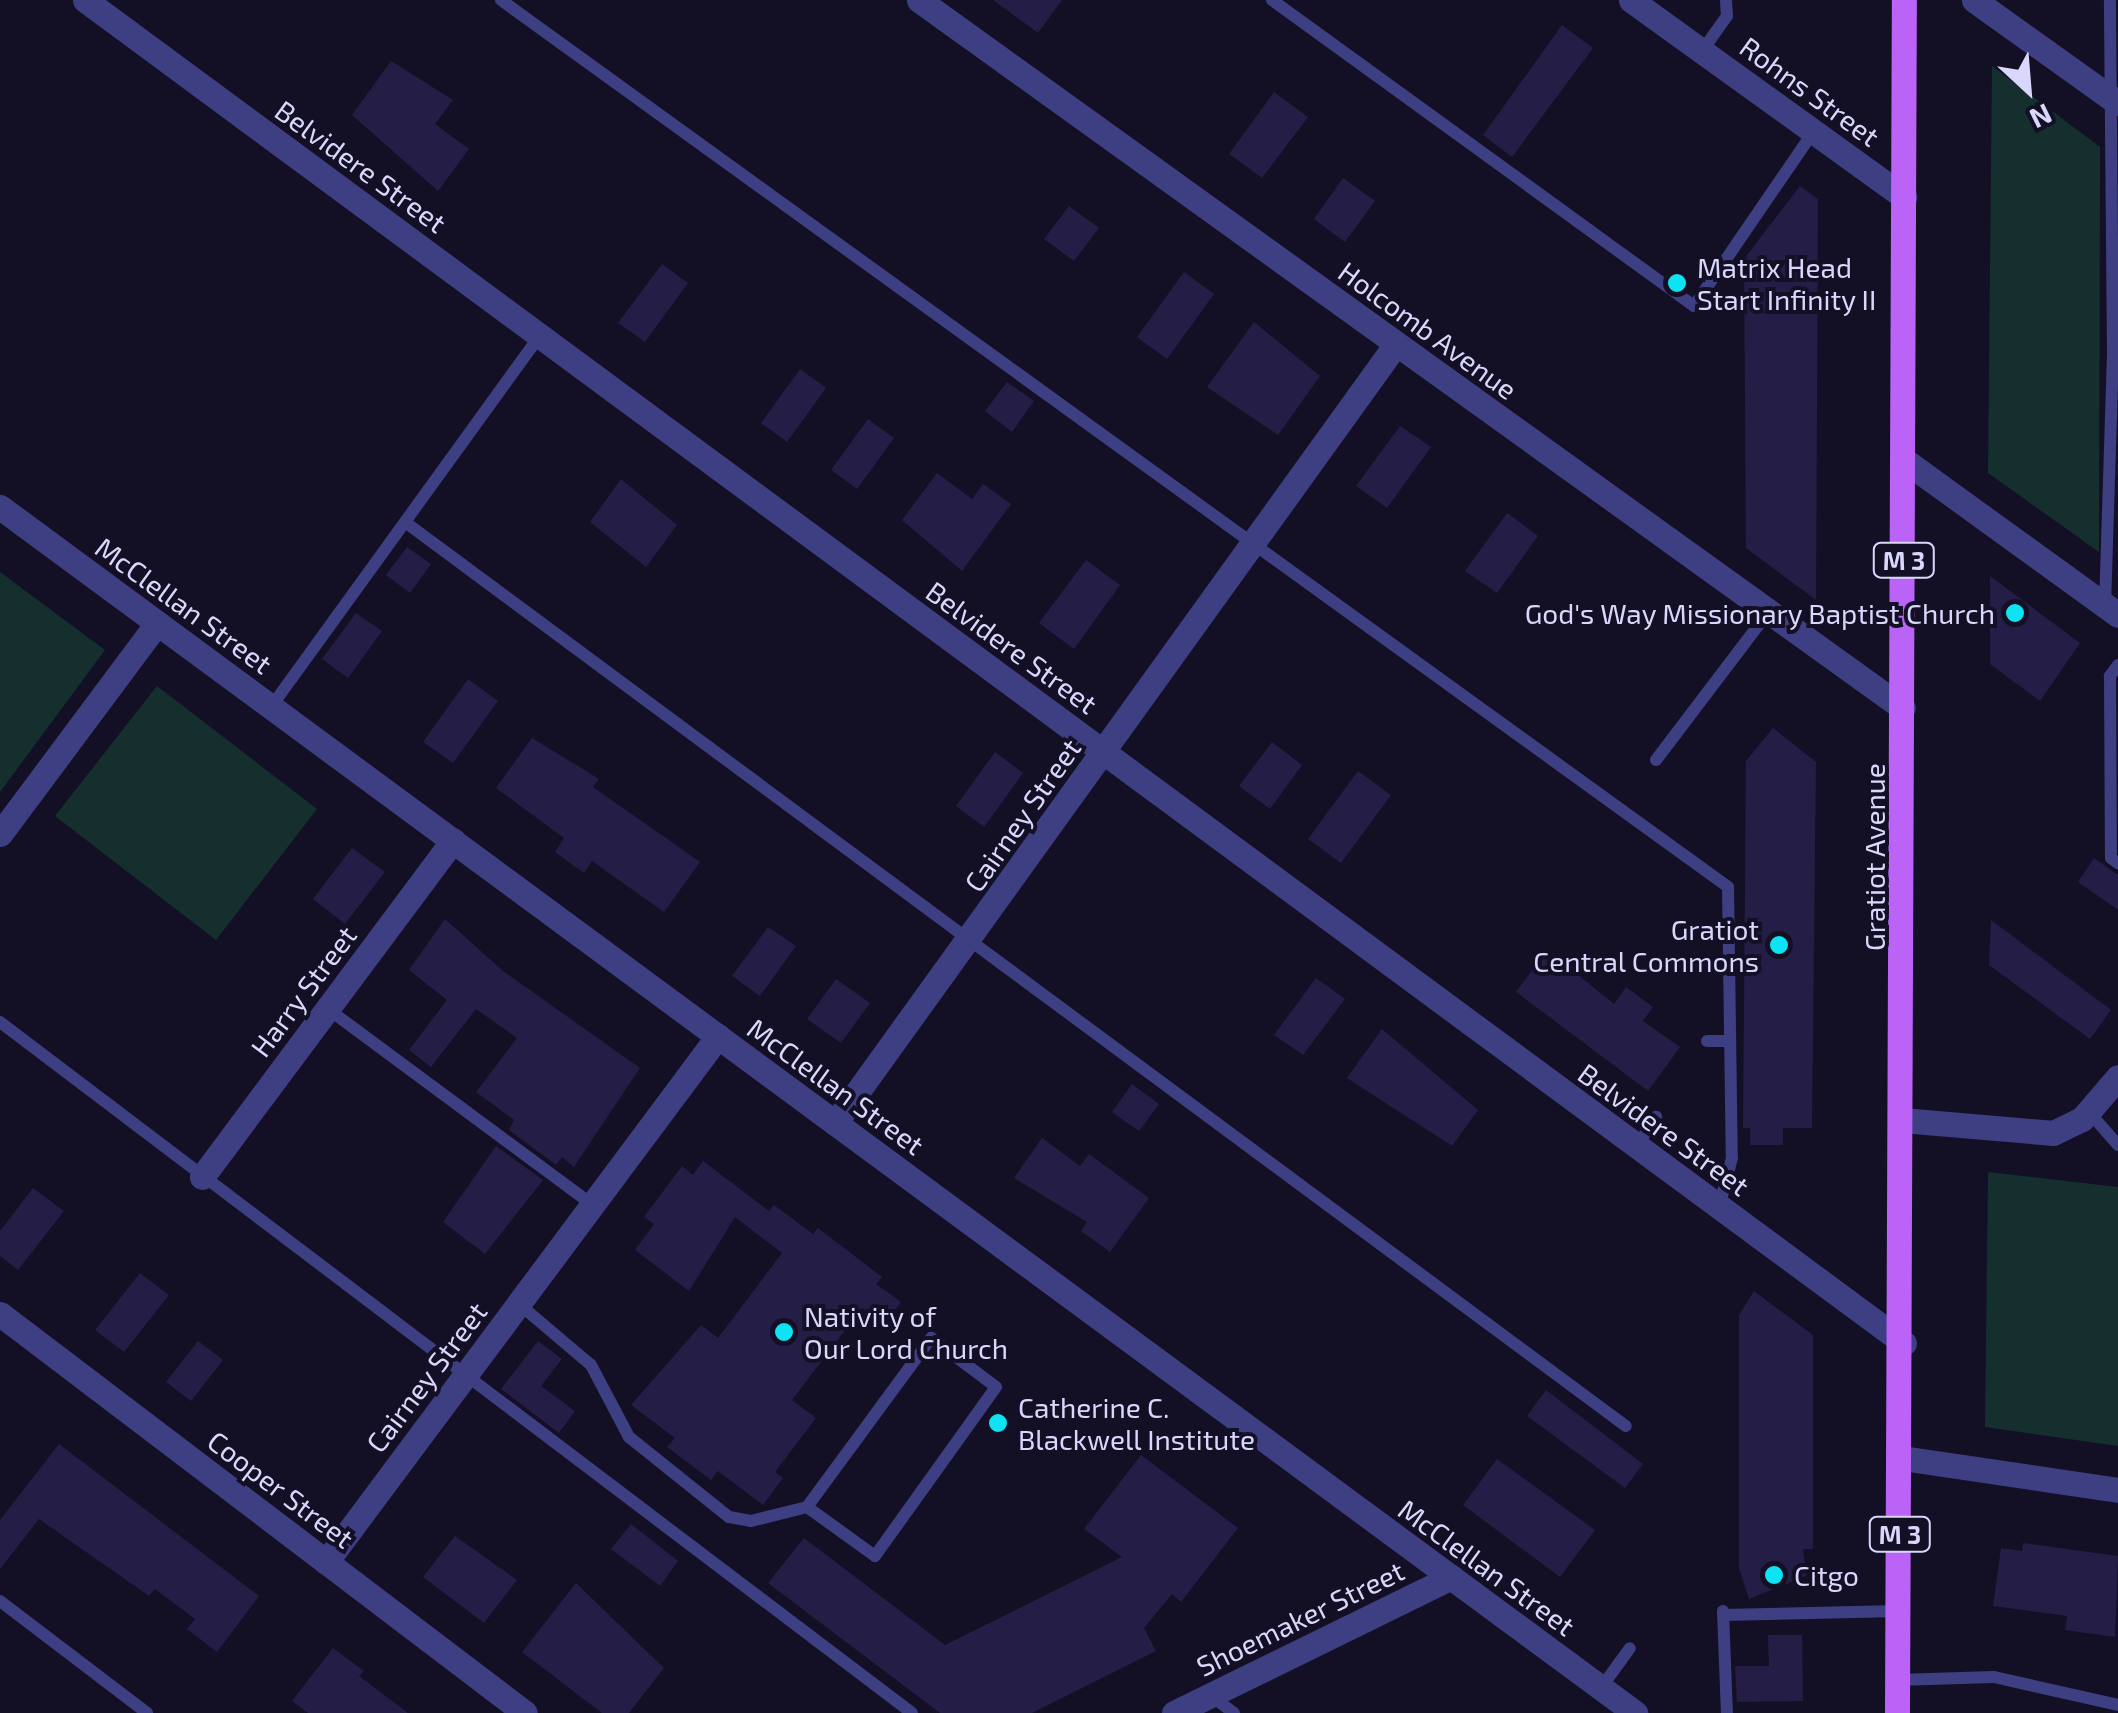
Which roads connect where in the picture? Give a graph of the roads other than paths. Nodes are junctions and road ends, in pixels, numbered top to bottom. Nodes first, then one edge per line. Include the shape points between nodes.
1 (85, 0) edge
2 (502, 0) edge
3 (919, 0) edge
4 (1272, 0) edge
5 (1632, 0) edge
6 (1726, 0) edge
7 (1904, 0) edge
8 (1974, 0) edge
9 (2110, 0) edge
10 (1702, 51) junction
11 (2112, 98) edge
12 (1814, 131) junction
13 (1904, 197) junction
14 (540, 336) junction
15 (1396, 344) junction
16 (2115, 357) edge
17 (1904, 460) junction
18 (0, 507) edge
19 (405, 522) junction
20 (1255, 542) junction
21 (2111, 611) edge
22 (1768, 612) junction
23 (158, 623) junction
24 (2118, 665) edge
25 (271, 707) junction
26 (1904, 708) junction
27 (1103, 752) junction
28 (1656, 760) dead end
29 (0, 834) edge
30 (453, 840) junction
31 (2118, 863) edge
32 (973, 936) junction
33 (328, 1008) junction
34 (0, 1022) edge
35 (718, 1036) junction
36 (1706, 1041) dead end
37 (1730, 1041) junction
38 (2118, 1077) edge
39 (2088, 1112) junction
40 (1656, 1117) dead end
41 (1902, 1120) junction
42 (835, 1123) junction
43 (2118, 1145) edge
44 (1636, 1146) junction
45 (202, 1177) junction
46 (592, 1204) junction
47 (1718, 1206) junction
48 (518, 1304) junction
49 (0, 1314) edge
50 (1904, 1343) junction
51 (466, 1374) junction
52 (1626, 1426) dead end
53 (1902, 1458) junction
54 (2118, 1490) edge
55 (807, 1507) junction
56 (326, 1562) junction
57 (1451, 1577) junction
58 (0, 1601) edge
59 (1898, 1611) junction
60 (1630, 1648) dead end
61 (1898, 1680) junction
62 (1601, 1688) junction
63 (1210, 1696) junction
64 (2118, 1705) edge
65 (148, 1713) edge
66 (525, 1713) edge
67 (912, 1713) edge
68 (1174, 1713) edge
69 (1234, 1713) edge
70 (1635, 1713) edge
71 (1727, 1713) edge
72 (1897, 1713) edge

1 - 14 street, Belvidere Street
2 - 20 lane
3 - 15 street, Holcomb Avenue
4 - 12 lane via 1694,306
5 - 10 street, Rohns Street
6 - 10 lane via 1727,16
7 - 13 main road, Gratiot Avenue / M 3
8 - 11 street
9 - 11 lane
10 - 12 street, Rohns Street
11 - 16 lane
12 - 13 street, Rohns Street
13 - 17 main road, Gratiot Avenue / M 3
14 - 19 lane
14 - 27 street, Belvidere Street
15 - 20 street, Cairney Street
15 - 22 street, Holcomb Avenue
16 - 21 lane
17 - 21 street
17 - 26 main road, Gratiot Avenue / M 3
18 - 23 street, McClellan Street
19 - 25 lane
19 - 32 lane
20 - 27 street, Cairney Street
20 - 37 lane via 1728,887
22 - 26 street, Holcomb Avenue
22 - 28 lane
23 - 25 street, McClellan Street
23 - 29 street
24 - 31 lane via 2110,676 2111,858
25 - 30 street, McClellan Street
26 - 41 main road, Gratiot Avenue / M 3
27 - 32 street, Cairney Street
27 - 44 street, Belvidere Street
30 - 33 street, Harry Street
30 - 35 street, McClellan Street
32 - 42 street, Cairney Street
32 - 52 lane
33 - 45 street, Harry Street
33 - 46 lane
34 - 45 lane
35 - 42 street, McClellan Street
35 - 46 street, Cairney Street
36 - 37 lane
37 - 47 lane via 1732,1158
38 - 39 street
39 - 41 street via 2039,1135
39 - 43 lane
40 - 44 lane
41 - 50 main road, Gratiot Avenue / M 3
42 - 57 street, McClellan Street
44 - 47 street, Belvidere Street
45 - 51 lane
46 - 48 street, Cairney Street
47 - 50 street, Belvidere Street
48 - 51 street, Cairney Street
48 - 55 lane via 591,1365 629,1437 729,1516 751,1522
49 - 56 street, Cooper Street
50 - 53 main road, Gratiot Avenue / M 3
51 - 56 street, Cairney Street
51 - 67 lane
53 - 54 street
53 - 59 main road, Gratiot Avenue / M 3
55 - 55 lane via 931,1338 996,1387 875,1556
56 - 66 street, Cooper Street
57 - 62 street, McClellan Street
57 - 63 street, Shoemaker Street
58 - 65 lane
59 - 61 main road, Gratiot Avenue / M 3
59 - 71 lane via 1723,1611
60 - 62 lane
61 - 64 lane via 1994,1676
61 - 72 main road, Gratiot Avenue / M 3
62 - 70 street, McClellan Street
63 - 68 street, Shoemaker Street
63 - 69 lane

